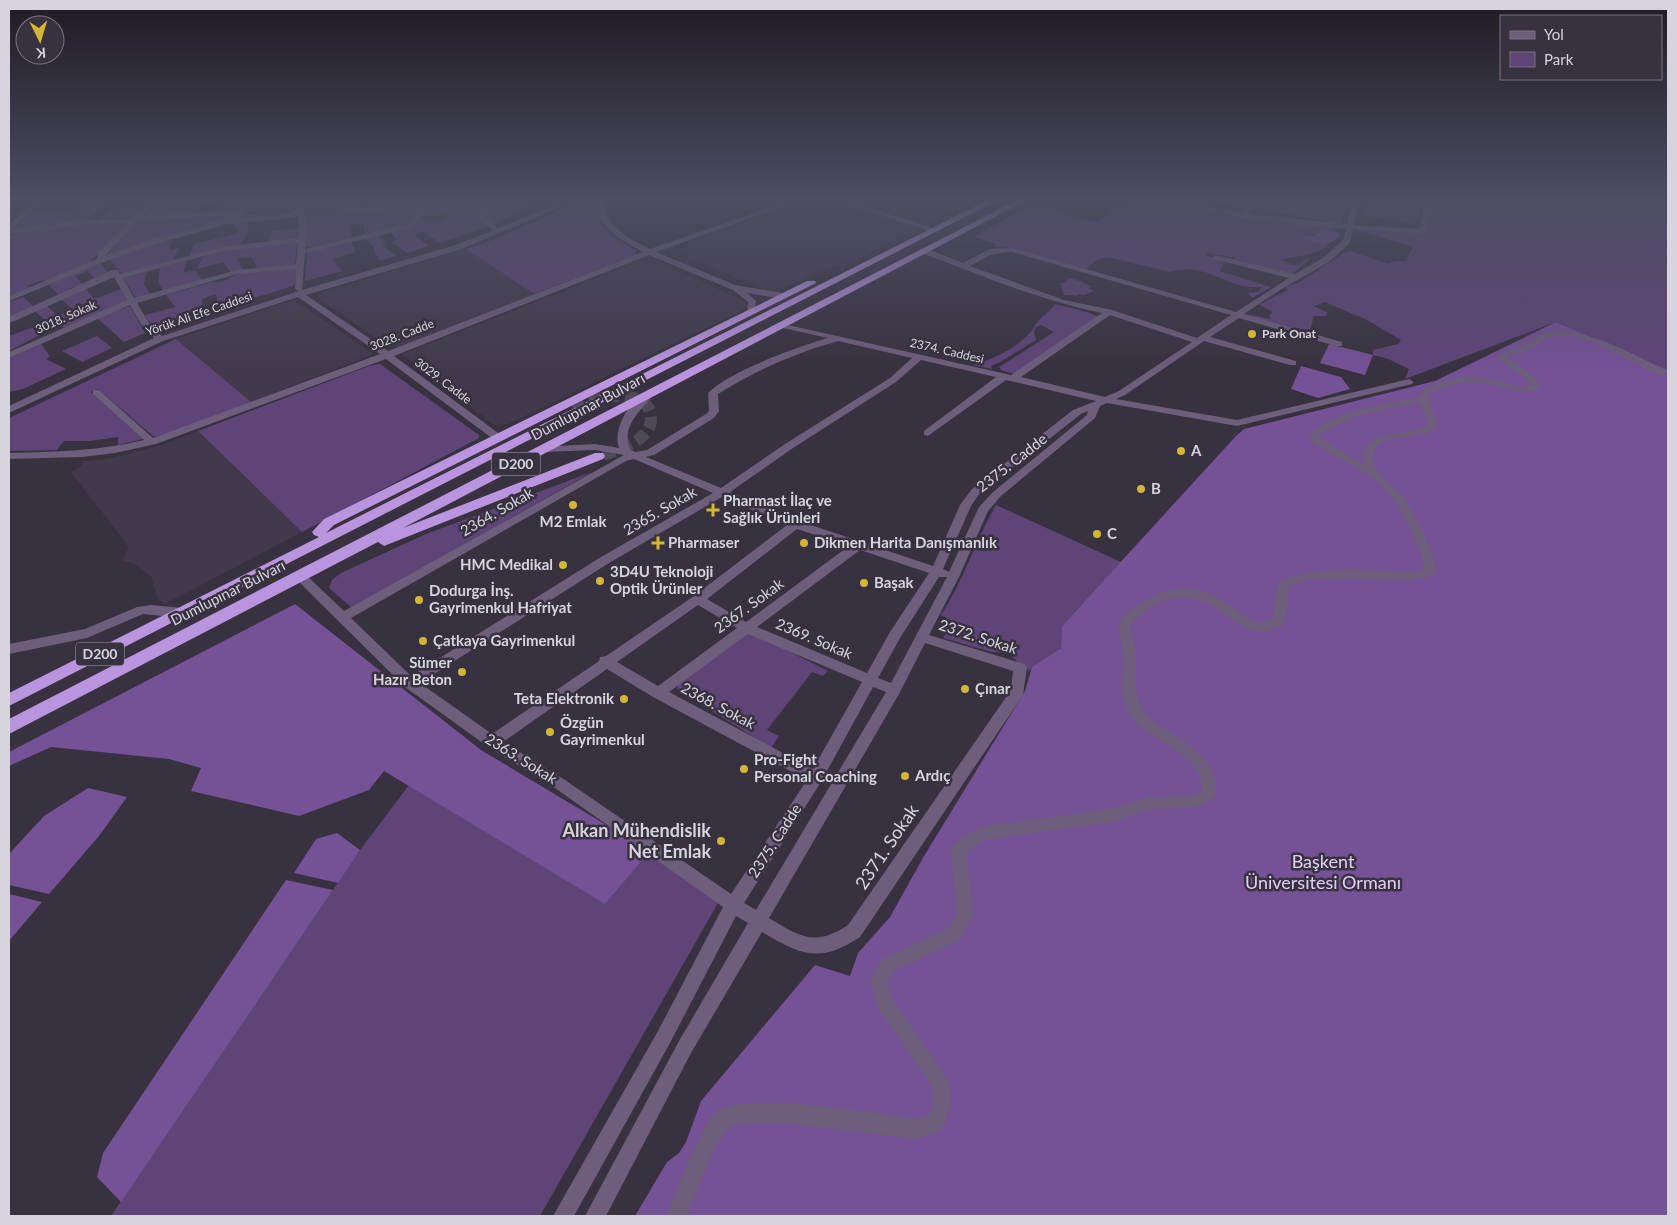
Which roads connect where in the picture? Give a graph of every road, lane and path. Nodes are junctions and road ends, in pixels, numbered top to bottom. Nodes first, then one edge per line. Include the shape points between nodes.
1 (100, 257) edge
2 (110, 257) edge
3 (187, 257) edge
4 (301, 257) edge
5 (407, 257) edge
6 (422, 257) edge
7 (637, 257) edge
8 (662, 257) edge
9 (869, 257) edge
10 (882, 257) edge
11 (913, 257) edge
12 (941, 257) edge
13 (979, 257) edge
14 (1037, 257) edge
15 (1217, 257) dead end
16 (1329, 257) edge
17 (102, 260) junction
18 (301, 266) junction
19 (964, 266) junction
20 (117, 275) junction
21 (1296, 277) junction
22 (733, 287) junction
23 (299, 291) junction
24 (782, 296) junction
25 (9, 299) edge
26 (133, 301) junction
27 (750, 312) junction
28 (1109, 312) junction
29 (1236, 316) junction
30 (9, 320) edge
31 (782, 325) junction
32 (156, 337) junction
33 (838, 338) junction
34 (1200, 340) junction
35 (1339, 344) dead end
36 (9, 355) edge
37 (387, 355) junction
38 (919, 357) junction
39 (1292, 363) dead end
40 (1668, 374) edge
41 (1007, 378) junction
42 (1409, 382) dead end
43 (96, 392) dead end
44 (649, 394) junction
45 (10, 399) edge
46 (1424, 399) junction
47 (1101, 403) junction
48 (572, 405) tunnel mouth
49 (9, 410) edge
50 (928, 433) dead end
51 (497, 437) junction
52 (152, 442) junction
53 (544, 449) junction
54 (630, 454) junction
55 (9, 456) edge
56 (600, 456) tunnel mouth
57 (1377, 476) junction
58 (722, 492) junction
59 (795, 524) junction
60 (319, 532) junction
61 (858, 545) junction
62 (337, 556) junction
63 (936, 572) junction
64 (300, 576) junction
65 (953, 577) junction
66 (698, 599) junction
67 (187, 611) junction
68 (342, 618) junction
69 (747, 628) junction
70 (922, 636) junction
71 (9, 649) edge
72 (605, 661) junction
73 (1021, 672) joint
74 (870, 680) junction
75 (410, 682) junction
76 (894, 690) junction
77 (658, 693) junction
78 (9, 700) edge
79 (9, 727) edge
80 (492, 742) junction
81 (816, 778) junction
82 (734, 905) junction
83 (760, 920) junction
84 (563, 1216) edge
85 (596, 1216) edge
86 (677, 1216) edge

1 - 17 street
2 - 17 street
3 - 20 street
4 - 18 street
5 - 23 street, Yörük Ali Efe Caddesi
6 - 23 street, Yörük Ali Efe Caddesi
7 - 37 street, 3028. Cadde
8 - 22 street
9 - 24 highway, Dumlupınar Bulvarı
10 - 67 highway, Dumlupınar Bulvarı / D200
11 - 31 highway, Dumlupınar Bulvarı / D200
12 - 19 street
13 - 19 street
14 - 29 street
15 - 21 street
16 - 21 street, 2375. Cadde
17 - 20 street
17 - 25 street
18 - 23 street
18 - 26 street, 3018. Sokak via 237,272
19 - 28 street via 1062,302
20 - 26 street
20 - 30 street
21 - 29 street, 2375. Cadde
22 - 24 street
22 - 27 street via 752,301
23 - 32 street, Yörük Ali Efe Caddesi
23 - 37 street, 3029. Cadde
24 - 27 highway, Dumlupınar Bulvarı
26 - 32 street
26 - 36 street, 3018. Sokak
27 - 51 highway, Dumlupınar Bulvarı
28 - 34 street
28 - 41 street
29 - 34 street, 2375. Cadde
29 - 35 street
31 - 33 street, 2374. Caddesi
31 - 44 highway, Dumlupınar Bulvarı / D200
32 - 45 street, Yörük Ali Efe Caddesi
32 - 49 street, Yörük Ali Efe Caddesi
33 - 38 street, 2374. Caddesi
33 - 54 street, 2364. Sokak via 807,346 729,382 713,393 714,411 710,416 650,453
34 - 39 street
34 - 47 street, 2375. Cadde via 1122,393
37 - 51 street, 3029. Cadde
37 - 52 street, 3028. Cadde
38 - 41 street, 2374. Caddesi
38 - 58 street, 2365. Sokak via 893,380
40 - 46 street via 1578,336 1554,333 1523,349 1502,355 1536,387 1520,389 1466,380 1427,391
41 - 47 street, 2374. Caddesi
41 - 50 street
42 - 47 street, 2374. Caddesi via 1237,423
43 - 52 street
44 - 53 highway, Dumlupınar Bulvarı / D200
44 - 54 street via 624,422 622,439
46 - 57 street via 1433,423 1427,430 1381,439 1370,447 1370,468
46 - 57 street via 1356,413 1318,431 1314,437
47 - 63 street, 2375. Cadde via 1077,412 976,491 966,505
47 - 65 street, 2375. Cadde via 1091,416 988,503
48 - 60 highway
51 - 60 highway, Dumlupınar Bulvarı via 329,522
52 - 55 street, 3028. Cadde via 82,454
53 - 54 street via 596,447
53 - 62 highway, Dumlupınar Bulvarı / D200
54 - 58 street
54 - 68 street, 2364. Sokak
56 - 62 highway via 391,539
57 - 86 street via 1400,501 1413,523 1431,572 1411,576 1313,575 1297,578 1284,584 1278,622 1267,626 1257,627 1240,620 1218,602 1197,592 1163,596 1133,613 1124,625 1130,658 1129,700 1139,717 1190,752 1206,770 1211,784 1209,794 1198,801 1146,804 1114,815 980,834 959,849 965,916 953,935 889,964 879,980 883,1001 941,1083 941,1108 935,1123 918,1129 784,1112 741,1112 722,1119
58 - 59 street
58 - 75 street, 2365. Sokak via 604,560
59 - 61 street
59 - 66 street
60 - 67 highway via 202,598
61 - 63 street
61 - 69 street, 2367. Sokak
62 - 64 highway, Dumlupınar Bulvarı / D200
63 - 65 street
63 - 74 street, 2375. Cadde
64 - 68 street, 2363. Sokak
64 - 79 highway, Dumlupınar Bulvarı / D200
65 - 70 street, 2375. Cadde
66 - 69 street, 2369. Sokak
66 - 72 street
67 - 71 street via 141,610 87,633
67 - 78 highway, Dumlupınar Bulvarı / D200
68 - 75 street, 2363. Sokak
69 - 74 street, 2369. Sokak
69 - 77 street, 2367. Sokak
70 - 73 street, 2372. Sokak via 1011,664
70 - 76 street, 2375. Cadde
72 - 77 street, 2368. Sokak
72 - 80 street
73 - 83 street, 2371. Sokak via 1018,692 854,931 839,941 813,946 794,942
74 - 76 street, 2369. Sokak
74 - 81 street, 2375. Cadde
75 - 80 street, 2363. Sokak
76 - 83 street, 2375. Cadde
77 - 81 street, 2368. Sokak
80 - 82 street, 2363. Sokak via 560,784
81 - 82 street, 2375. Cadde
82 - 83 street, 2363. Sokak
82 - 84 street, 2375. Cadde
83 - 85 street, 2375. Cadde via 686,1047

